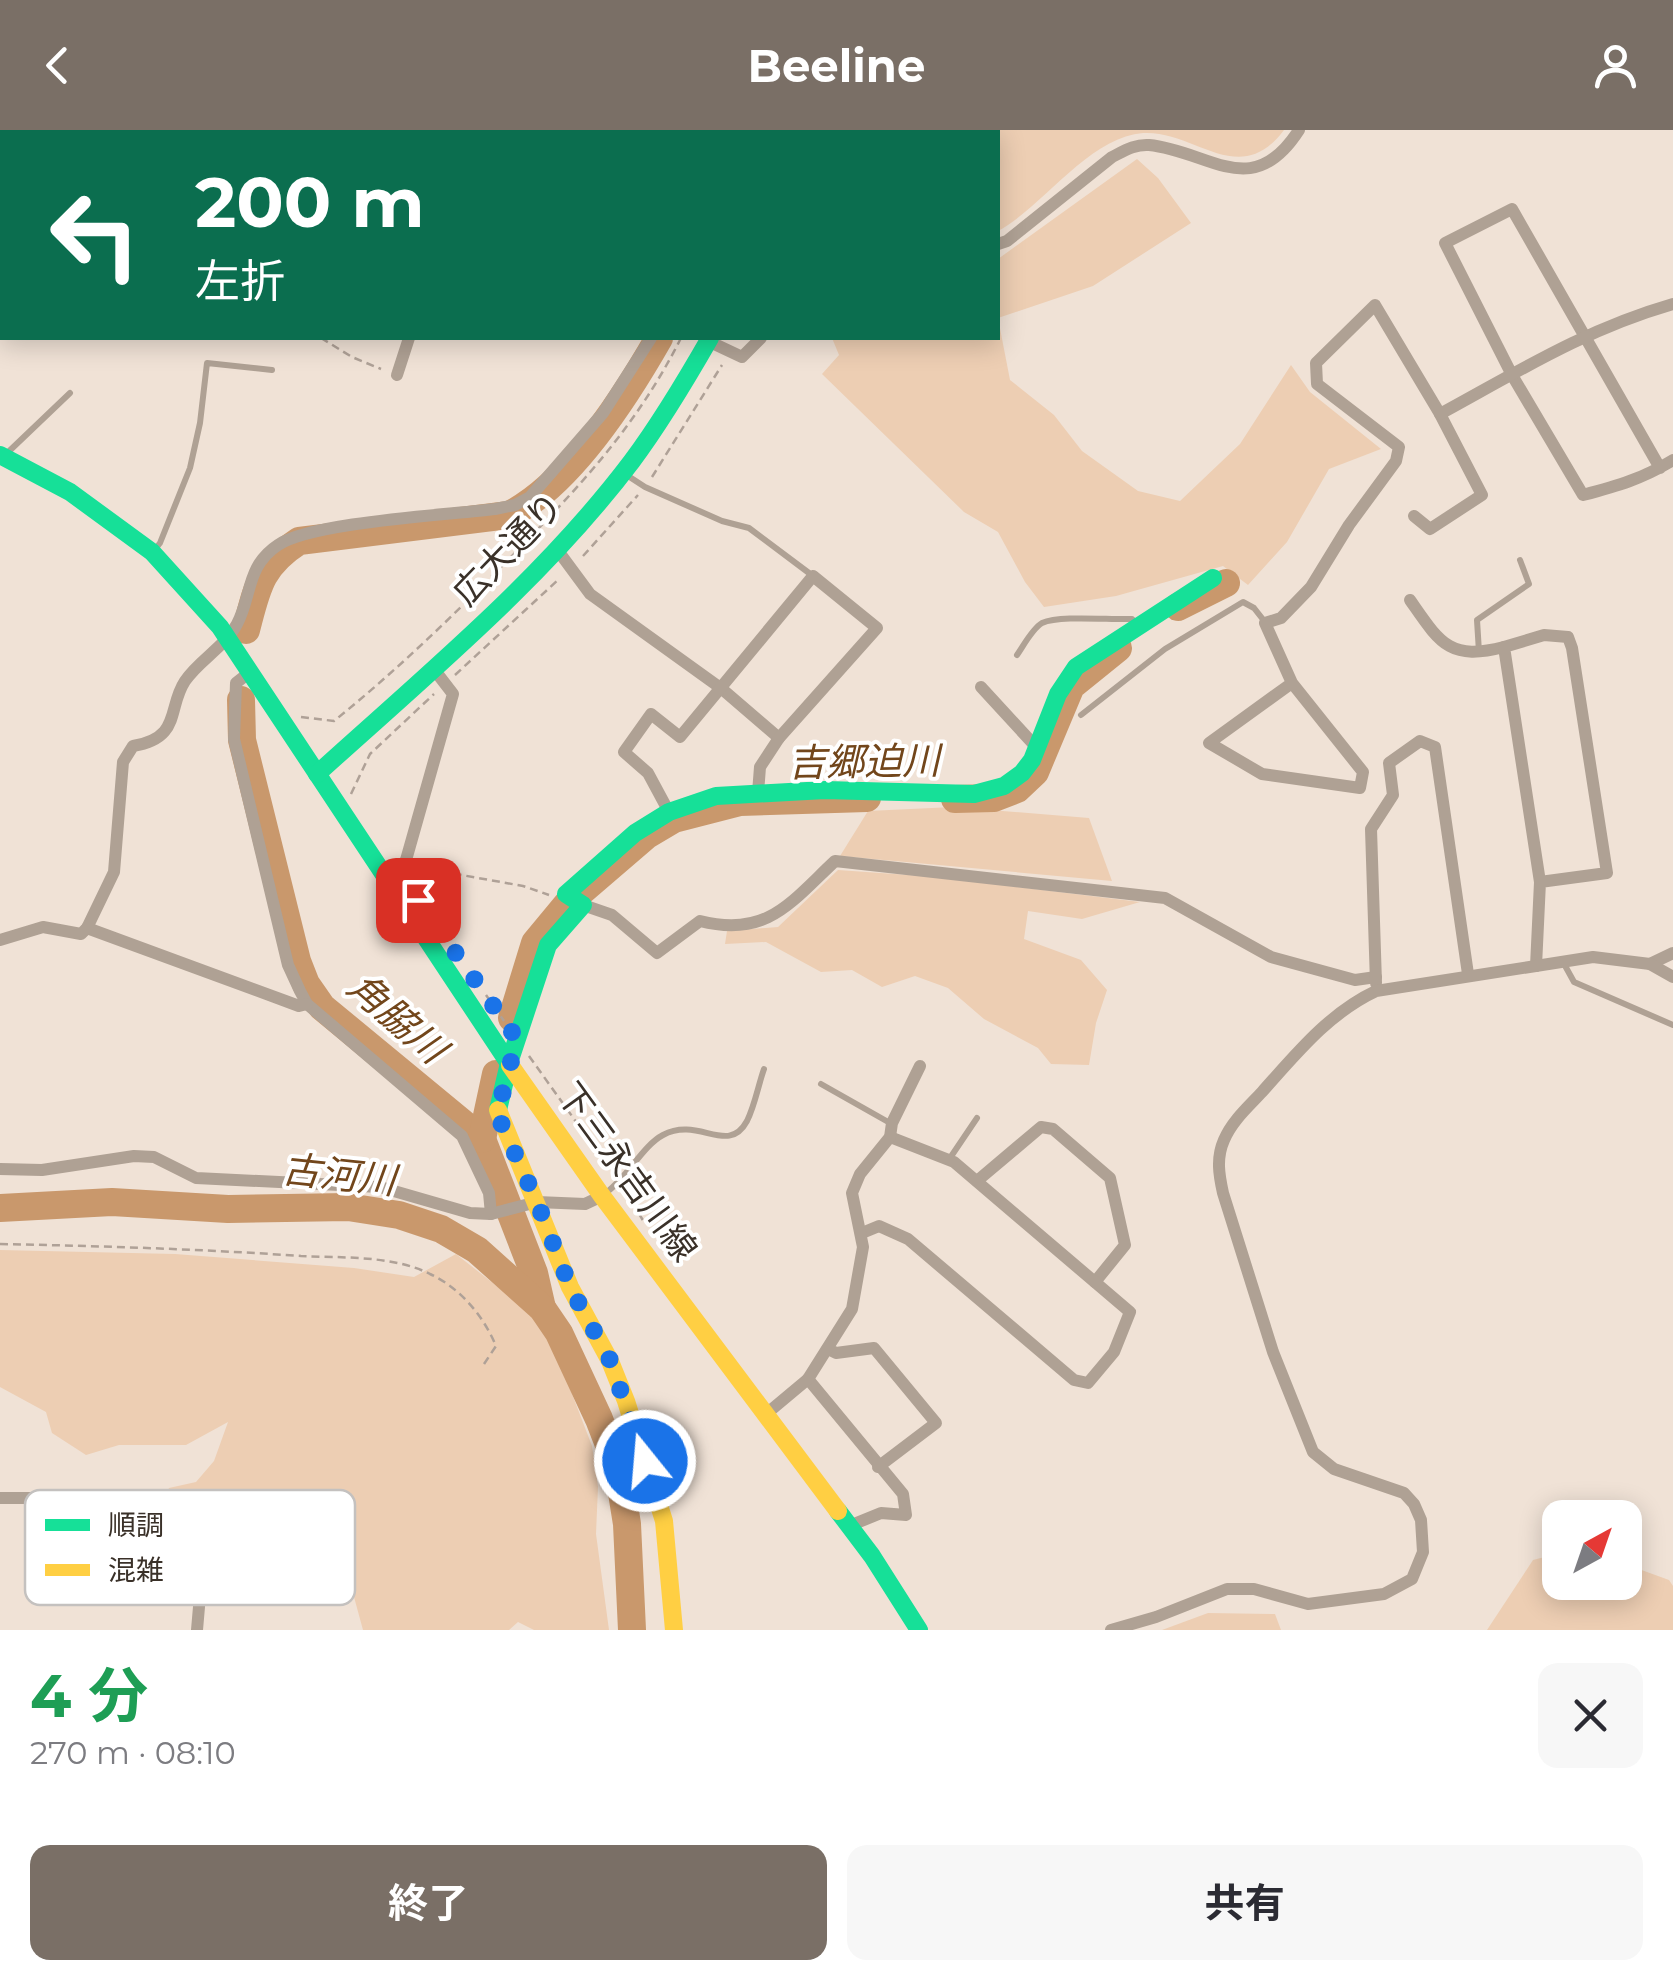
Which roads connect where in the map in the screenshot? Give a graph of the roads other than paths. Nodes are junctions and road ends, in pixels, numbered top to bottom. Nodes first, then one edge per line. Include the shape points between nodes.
1 (1299, 130) edge
2 (1000, 243) edge
3 (1673, 304) edge
4 (1584, 334) junction
5 (408, 340) edge
6 (650, 340) edge
7 (709, 340) edge
8 (759, 340) edge
9 (272, 370) dead end
10 (397, 374) road end
11 (1512, 375) junction
12 (70, 393) dead end
13 (1440, 414) junction
14 (2, 456) edge
15 (1673, 460) edge
16 (1660, 468) junction
17 (624, 473) junction
18 (1414, 516) dead end
19 (556, 548) junction
20 (152, 552) junction
21 (1520, 560) dead end
22 (813, 576) junction
23 (1213, 578) dead end
24 (1410, 600) dead end
25 (1265, 622) junction
26 (1138, 626) junction
27 (226, 637) junction
28 (1504, 647) junction
29 (1479, 653) junction
30 (1017, 655) dead end
31 (433, 668) junction
32 (250, 672) junction
33 (1292, 682) junction
34 (981, 686) dead end
35 (722, 688) junction
36 (1081, 715) dead end
37 (779, 738) junction
38 (1038, 748) junction
39 (317, 774) junction
40 (758, 793) junction
41 (669, 812) junction
42 (394, 876) junction
43 (1540, 882) junction
44 (575, 900) junction
45 (88, 928) junction
46 (0, 940) edge
47 (1673, 953) edge
48 (1563, 961) junction
49 (1650, 964) junction
50 (1536, 966) junction
51 (1468, 974) junction
52 (1673, 976) edge
53 (1372, 988) junction
54 (306, 1004) junction
55 (1673, 1026) edge
56 (509, 1063) junction
57 (920, 1066) dead end
58 (764, 1069) dead end
59 (821, 1084) dead end
60 (977, 1118) dead end
61 (891, 1130) junction
62 (949, 1160) junction
63 (0, 1170) edge
64 (977, 1181) junction
65 (602, 1196) junction
66 (534, 1202) junction
67 (495, 1214) junction
68 (862, 1233) junction
69 (1095, 1282) junction
70 (828, 1350) junction
71 (808, 1379) junction
72 (765, 1415) junction
73 (878, 1467) junction
74 (850, 1526) junction
75 (199, 1605) edge
76 (197, 1630) edge
77 (674, 1630) edge
78 (919, 1630) edge
79 (1111, 1630) edge

1 - 2 street via 1258,168 1218,167 1148,145 1131,147
3 - 4 street
4 - 11 street
4 - 11 street via 1512,209 1445,243
4 - 16 street
5 - 10 street
6 - 27 street via 603,413 530,497 496,509 312,531 279,544 258,565
7 - 8 street via 742,357
7 - 17 street, 広大通り
9 - 20 lane via 207,363 190,468
11 - 13 street
11 - 16 street via 1583,495
12 - 14 lane
13 - 18 street via 1482,495 1430,529
13 - 25 street via 1375,306 1316,363 1317,384 1399,447 1311,587 1281,618
14 - 20 street, 下三永吉川線 via 70,492
15 - 16 street
17 - 19 street, 広大通り
17 - 22 lane via 749,528
19 - 31 street, 広大通り
19 - 35 street via 590,594
20 - 27 street, 下三永吉川線
21 - 29 lane via 1529,584 1476,620
22 - 35 street
22 - 37 street via 876,628
23 - 26 street
24 - 29 street via 1438,640 1458,652
25 - 33 street
25 - 36 lane via 1244,602 1165,649
26 - 30 lane via 1132,619 1059,618 1039,624
26 - 38 street via 1066,679
27 - 32 street, 下三永吉川線
27 - 45 street via 184,682 174,720 149,744 133,746 123,762 114,872
28 - 29 street
28 - 43 street
28 - 43 street via 1544,635 1568,637 1607,873
31 - 39 street, 広大通り
31 - 42 street via 453,694 406,860
32 - 39 street, 下三永吉川線
32 - 54 street via 236,684 234,739 288,964
33 - 33 street via 1363,772 1360,788 1262,774 1209,743
34 - 38 street
35 - 37 street
35 - 41 street via 680,738 651,714 624,752 648,772
37 - 40 street via 760,766
38 - 40 street via 1022,773 990,792
39 - 42 street, 下三永吉川線
40 - 41 street via 716,796
41 - 44 street via 635,833
42 - 56 street, 下三永吉川線
43 - 50 street
44 - 53 street via 612,916 657,953 700,922 725,928 776,916 835,861 1165,898 1271,957
44 - 56 street via 548,945
45 - 46 street via 81,934 44,927
45 - 54 street
47 - 49 street
48 - 49 street via 1593,957
48 - 50 street
48 - 55 lane via 1574,982
49 - 52 street
50 - 51 street
51 - 53 street
51 - 53 street via 1435,747 1420,742 1389,763 1393,795 1371,828
53 - 79 street via 1329,1021 1230,1127 1218,1170 1273,1352 1313,1452 1334,1469 1391,1486 1414,1504 1424,1532 1418,1568 1412,1579 1384,1594 1308,1604 1254,1589 1227,1590
54 - 67 street via 462,1136
56 - 65 street, 下三永吉川線
56 - 66 street via 497,1114
57 - 61 street
58 - 65 lane via 735,1135 722,1138 688,1127 668,1133
59 - 61 lane
60 - 62 lane
61 - 62 street
61 - 68 street via 852,1193
62 - 64 street
63 - 67 street via 154,1157 196,1178 380,1187
64 - 69 street
64 - 69 street via 1041,1127 1053,1129 1110,1178 1125,1245
65 - 66 street via 585,1204
65 - 72 street, 下三永吉川線
66 - 67 street
66 - 77 street via 626,1401 664,1521
68 - 69 street via 878,1226 908,1239 1074,1380 1088,1383 1114,1352 1130,1312
68 - 70 street via 857,1294
70 - 71 street
70 - 73 street via 874,1348 936,1423
71 - 72 street
71 - 73 street
72 - 74 street, 下三永吉川線
73 - 74 street via 904,1494 906,1515 881,1513
74 - 78 street, 下三永吉川線
75 - 76 street

